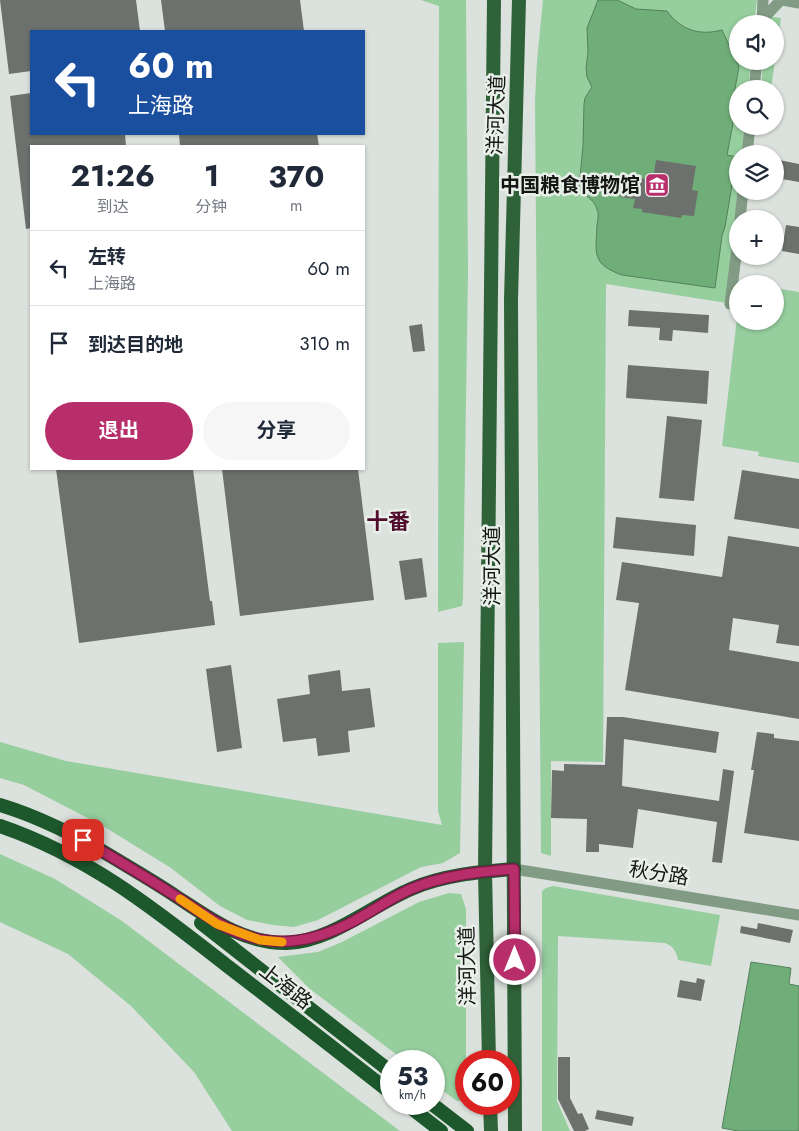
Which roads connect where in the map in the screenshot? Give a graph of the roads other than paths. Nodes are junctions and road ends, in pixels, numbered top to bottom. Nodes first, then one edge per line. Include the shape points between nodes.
1 (494, 0) edge
2 (519, 0) edge
3 (763, 0) edge
4 (782, 0) edge
5 (799, 3) edge
6 (762, 15) edge
7 (768, 15) edge
8 (0, 805) edge
9 (0, 826) edge
10 (118, 860) junction
11 (514, 869) junction
12 (485, 871) junction
13 (799, 914) edge
14 (489, 1050) edge
15 (380, 1063) edge
16 (380, 1085) edge
17 (445, 1114) edge
18 (420, 1115) edge
19 (490, 1115) edge
20 (441, 1131) edge
21 (467, 1131) edge
22 (490, 1131) edge
23 (515, 1131) edge

1 - 12 main road, 洋河大道
2 - 11 main road, 洋河大道 via 511,300
3 - 6 street
4 - 5 street
4 - 7 street
8 - 10 highway, 上海路 via 66,830
9 - 16 highway, 上海路 via 61,850 107,876
10 - 12 highway, 上海路 via 217,924 260,940 286,942 307,939 348,924 412,889
10 - 15 highway, 上海路
11 - 12 highway, 上海路
11 - 13 street, 秋分路
11 - 23 main road, 洋河大道
12 - 14 main road, 洋河大道
17 - 21 highway
18 - 20 highway
19 - 22 main road

